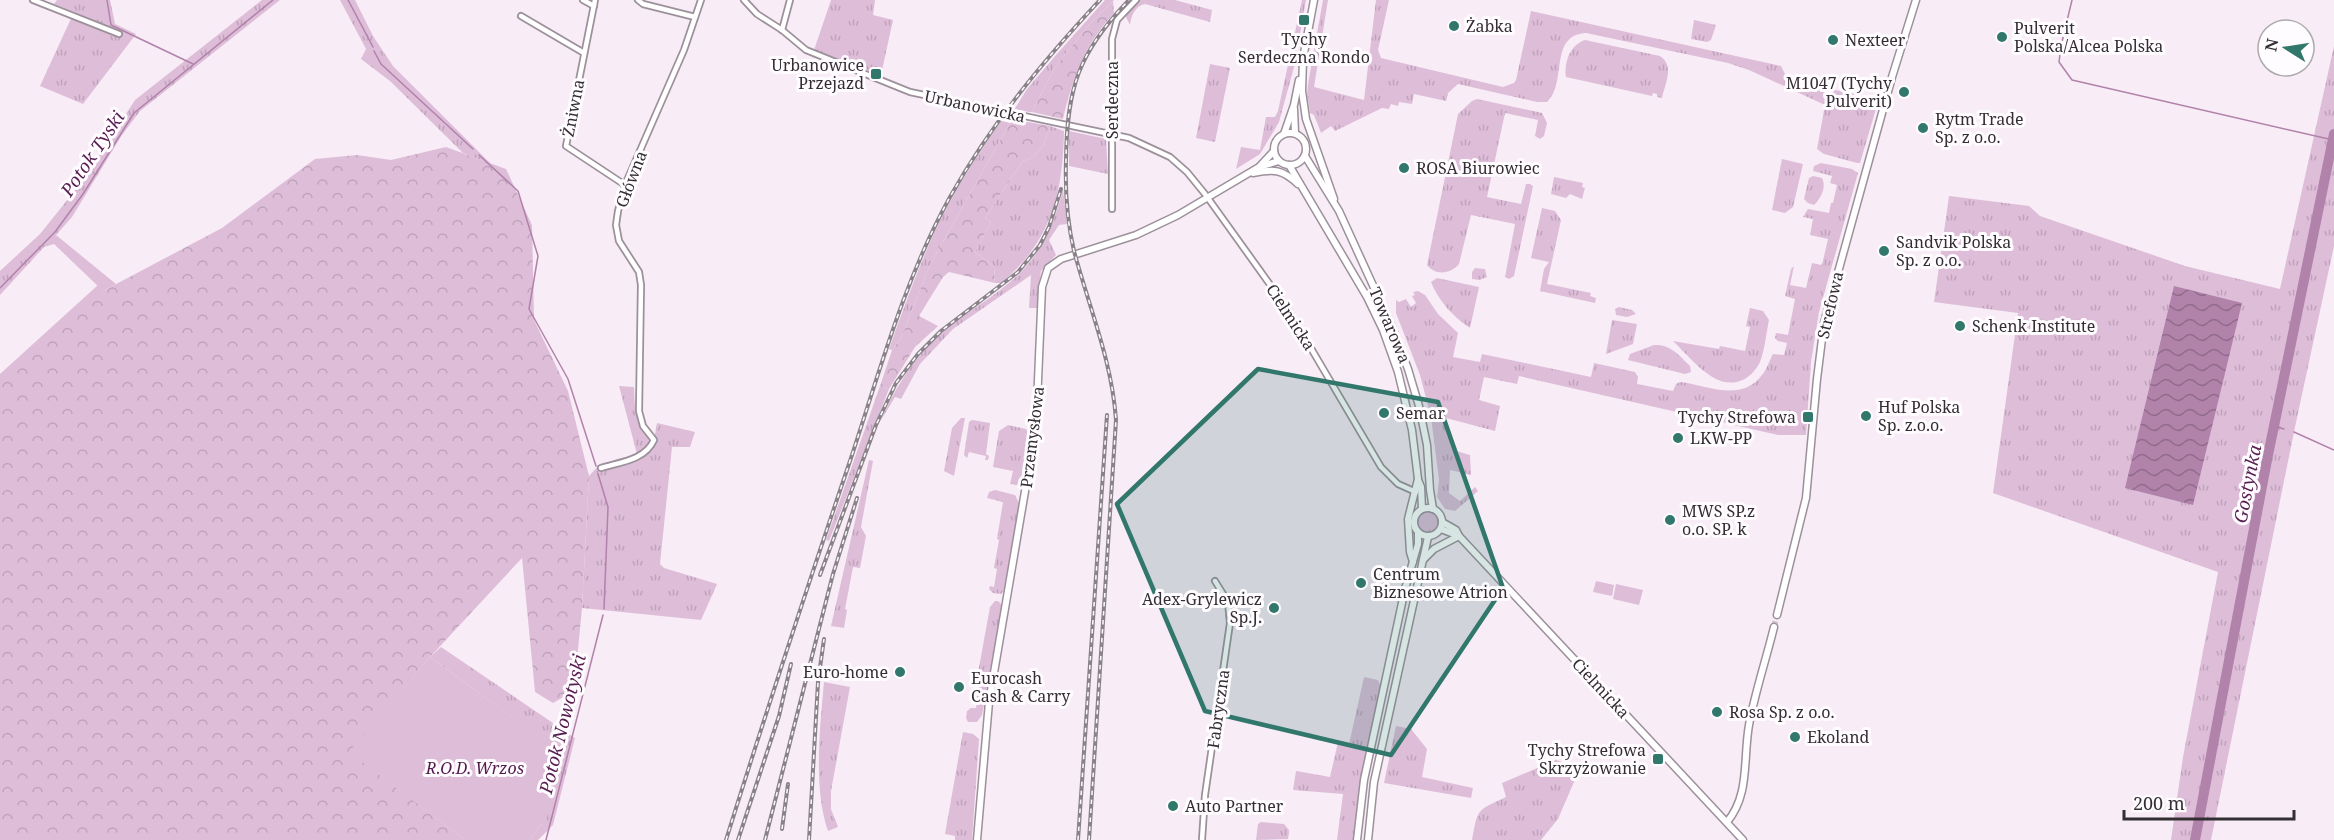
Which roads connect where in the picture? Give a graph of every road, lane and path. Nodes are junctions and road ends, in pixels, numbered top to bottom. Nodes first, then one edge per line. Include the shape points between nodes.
1 (33, 0) edge
2 (583, 0) edge
3 (638, 0) edge
4 (701, 0) edge
5 (744, 0) edge
6 (790, 0) edge
7 (1136, 0) edge
8 (1314, 0) edge
9 (1916, 0) edge
10 (594, 3) edge
11 (521, 16) dead end
12 (694, 17) junction
13 (782, 30) junction
14 (119, 34) dead end
15 (584, 53) junction
16 (1303, 60) junction
17 (1294, 105) junction
18 (1295, 133) junction
19 (1284, 134) junction
20 (1112, 135) junction
21 (1274, 151) junction
22 (1305, 156) junction
23 (1279, 161) junction
24 (1289, 165) junction
25 (1259, 167) junction
26 (1248, 174) junction
27 (625, 185) junction
28 (1302, 189) junction
29 (1207, 197) junction
30 (1112, 209) dead end
31 (1339, 211) junction
32 (601, 468) dead end
33 (1418, 479) junction
34 (1416, 492) junction
35 (1422, 509) junction
36 (1433, 509) junction
37 (1441, 525) junction
38 (1418, 533) junction
39 (1459, 536) junction
40 (1428, 537) junction
41 (1422, 561) junction
42 (1413, 562) junction
43 (1215, 581) dead end
44 (1777, 615) tunnel mouth
45 (1774, 627) tunnel mouth
46 (1727, 822) junction
47 (977, 840) edge
48 (1202, 840) edge
49 (1357, 840) edge
50 (1368, 840) edge
51 (1743, 840) edge

1 - 14 street
2 - 10 street
3 - 12 street
4 - 12 street, Główna
5 - 13 street, Urbanowicka
6 - 13 street
7 - 20 street, Serdeczna via 1113,28
8 - 16 street
9 - 44 street, Strefowa via 1824,324 1806,498
10 - 15 street, Żniwna
11 - 15 street
12 - 27 street, Główna via 684,50
13 - 20 street, Urbanowicka via 812,54 910,92
15 - 27 street, Żniwna via 566,146
16 - 17 street
16 - 31 street via 1306,119
17 - 18 street
17 - 19 street
18 - 19 street
18 - 22 street via 1305,142
19 - 21 street via 1275,142
20 - 29 street, Urbanowicka via 1135,140 1170,157
20 - 30 street, Serdeczna
21 - 23 street
21 - 25 street, Przemysłowa
22 - 24 street
22 - 31 street, Towarowa
23 - 24 street
23 - 25 street, Przemysłowa
24 - 28 street, Towarowa
25 - 26 street, Przemysłowa
26 - 28 street via 1286,173
26 - 29 street, Przemysłowa
27 - 32 street, Główna via 616,225 619,241 639,272 639,411 643,426 654,440 642,456
28 - 33 street, Towarowa via 1383,330 1403,389
29 - 34 street, Cielmicka via 1294,319 1381,467 1398,484
29 - 47 street, Przemysłowa via 1136,235 1061,259 1053,263 1044,277 1036,427 989,702
31 - 36 street, Towarowa via 1392,327 1414,386 1427,445
33 - 34 street, Towarowa
33 - 35 street, Towarowa
34 - 42 street, Towarowa via 1408,519
35 - 36 street
35 - 38 street via 1414,519
36 - 37 street via 1439,514
37 - 39 street, Cielmicka via 1455,530
37 - 40 street via 1436,534
38 - 40 street
38 - 42 street
39 - 41 street via 1434,549
39 - 46 street, Cielmicka
40 - 41 street
41 - 50 street via 1374,782
42 - 49 street via 1364,780
43 - 48 street, Fabryczna via 1228,602 1230,623
45 - 46 street via 1749,725 1743,789 1737,810
46 - 51 street, Cielmicka

